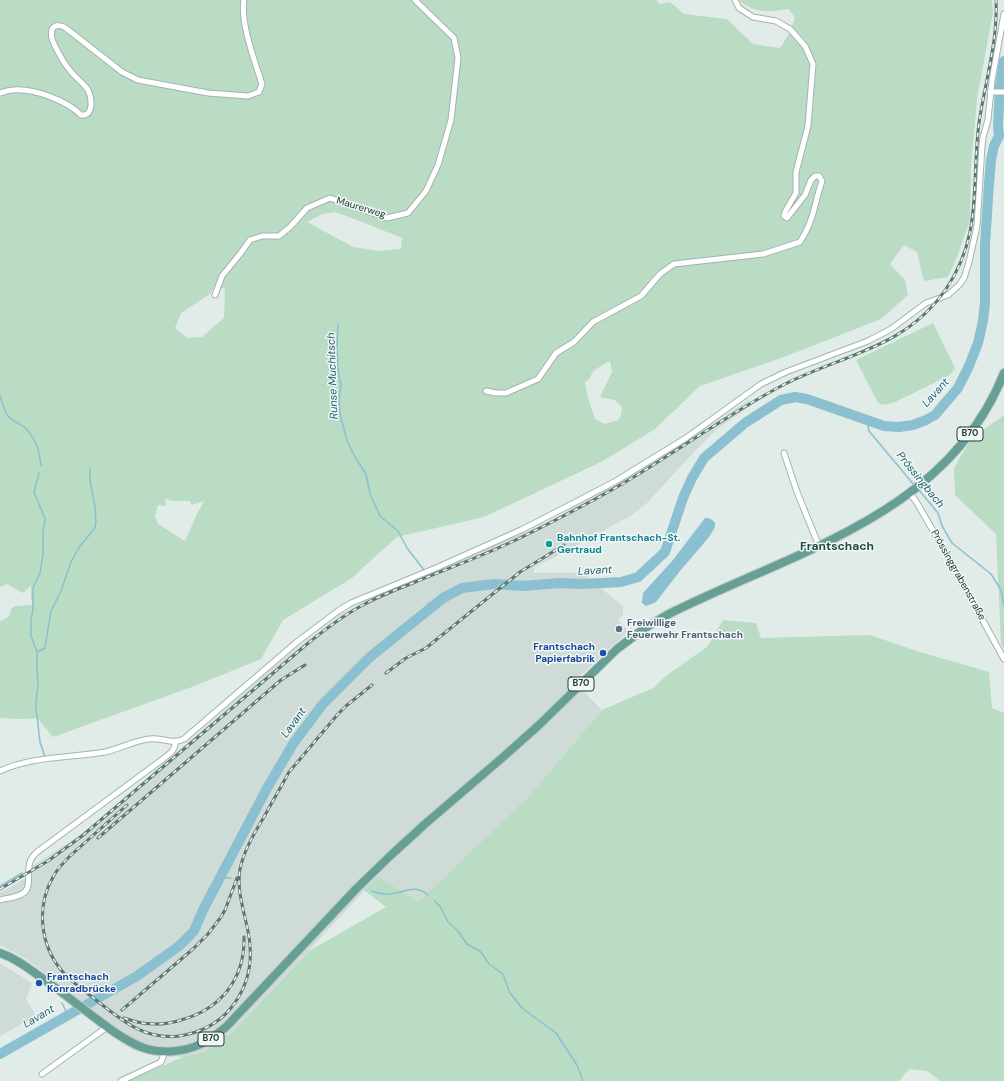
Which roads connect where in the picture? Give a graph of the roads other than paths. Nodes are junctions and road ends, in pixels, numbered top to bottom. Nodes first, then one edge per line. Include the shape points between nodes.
1 (244, 0) edge
2 (415, 0) edge
3 (735, 0) edge
4 (1004, 14) edge
5 (992, 92) junction
6 (1004, 92) edge
7 (0, 93) edge
8 (215, 295) dead end
9 (1004, 373) edge
10 (486, 391) dead end
11 (784, 454) dead end
12 (912, 492) junction
13 (819, 546) junction
14 (1004, 658) edge
15 (175, 742) junction
16 (0, 771) edge
17 (0, 900) edge
18 (0, 953) edge
19 (107, 1027) junction
20 (164, 1052) junction
21 (42, 1074) dead end
22 (121, 1081) edge

1 - 7 street via 245,25 262,84 259,92 248,96 208,93 138,80 122,72 63,26 56,25 52,29 52,38 68,68 90,94 92,105 86,114 81,115 62,102 43,94 13,90
2 - 8 street, Maurerweg via 454,38 458,58 451,120 438,165 426,191 408,214 387,218 330,198 307,208 279,236 262,236 250,240 222,276
3 - 10 street via 739,8 753,17 776,21 790,29 805,46 813,64 808,126 796,172 796,193 784,216 787,218 805,195 811,180 819,176 822,181 815,206 800,242 763,254 674,264 660,274 641,296 593,322 574,342 556,354 538,379 506,393
4 - 5 street
5 - 6 street
5 - 15 street via 982,146 974,239 967,269 959,285 948,295 926,303 891,329 868,341 761,384 686,438 577,502 514,533 338,611 297,642 184,739
9 - 12 main road, B70 via 990,404 973,430 953,454
11 - 13 street
12 - 13 main road, B70 via 869,520
12 - 14 street, Prössinggrabenstraße
13 - 20 main road, B70 via 679,609 631,638 539,725 390,856 226,1027 196,1046
15 - 16 street via 149,739 105,752 25,763
15 - 17 street via 173,750 163,759 37,852 30,862 26,891
18 - 19 main road, B70 via 25,966
19 - 20 main road, B70 via 132,1044
19 - 21 street
20 - 22 street via 161,1062

